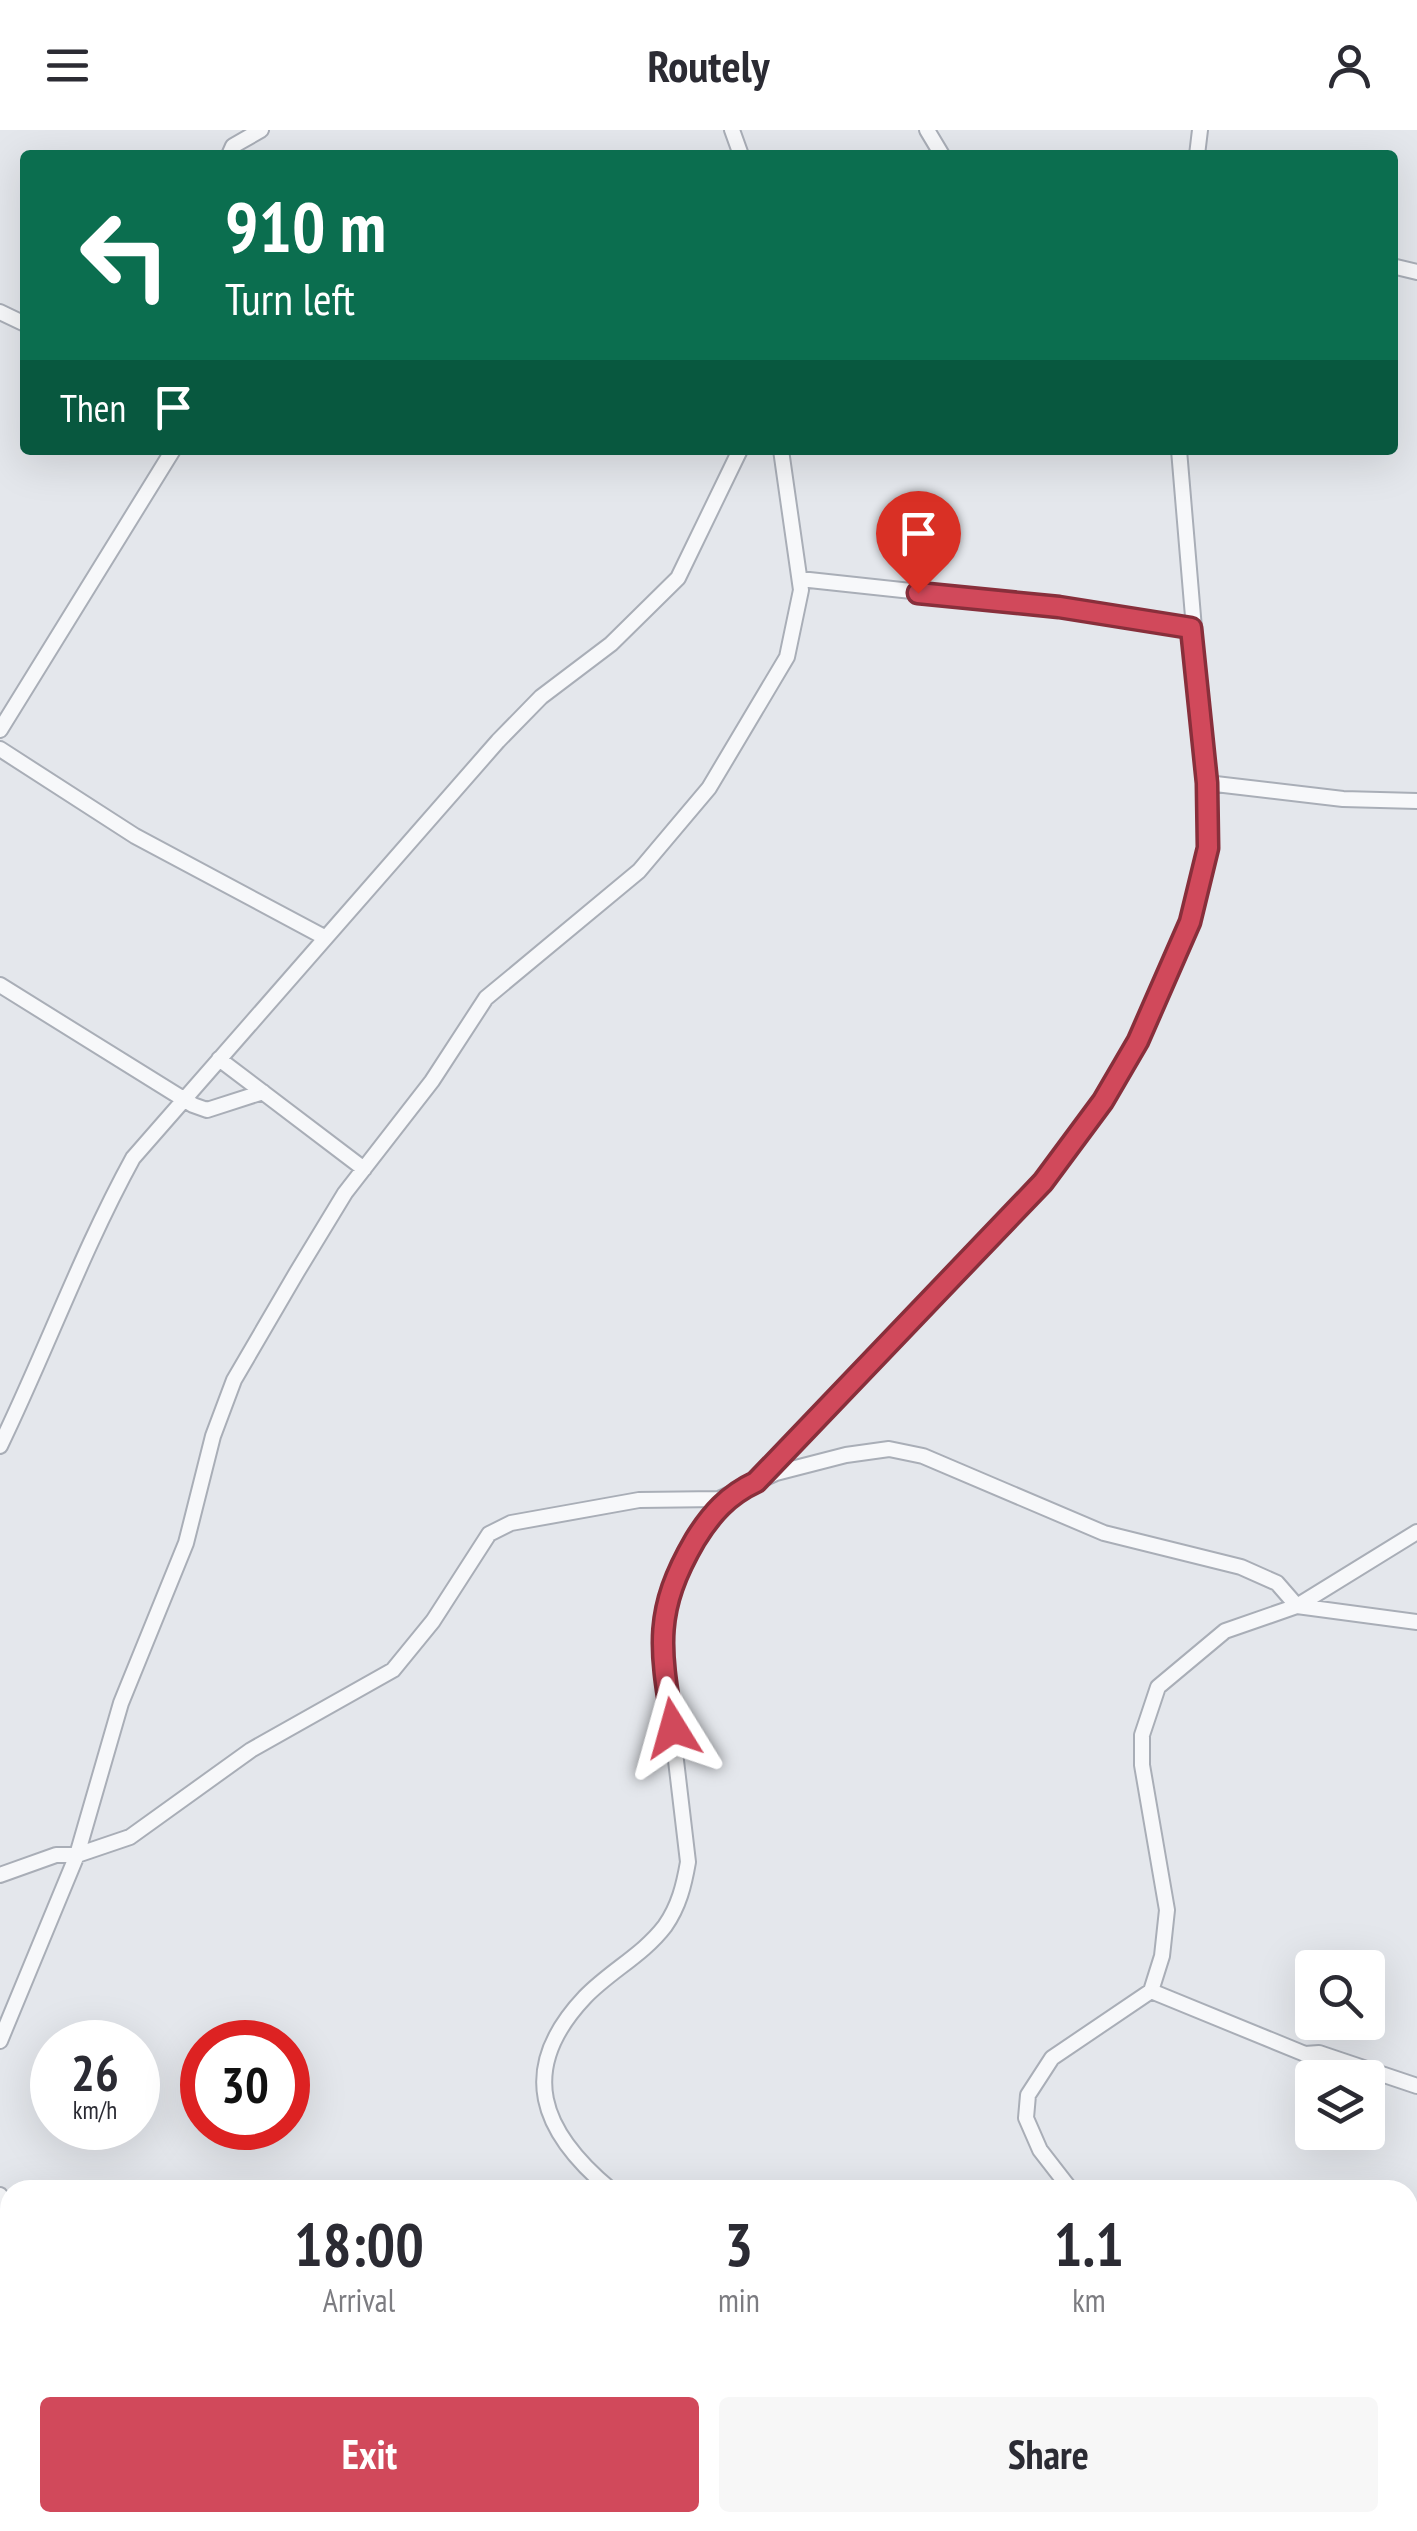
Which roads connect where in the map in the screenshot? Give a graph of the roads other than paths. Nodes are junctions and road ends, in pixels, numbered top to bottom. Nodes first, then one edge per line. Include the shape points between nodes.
1 (261, 130) edge
2 (232, 150) edge
3 (170, 455) edge
4 (738, 455) edge
5 (782, 455) edge
6 (1179, 455) edge
7 (800, 579) junction
8 (1191, 628) junction
9 (0, 730) edge
10 (0, 750) edge
11 (1207, 783) junction
12 (1417, 801) edge
13 (324, 937) junction
14 (0, 985) edge
15 (219, 1059) junction
16 (263, 1092) junction
17 (182, 1098) junction
18 (364, 1169) junction
19 (0, 1446) edge
20 (749, 1485) junction
21 (1417, 1532) edge
22 (1296, 1606) junction
23 (1417, 1622) edge
24 (77, 1855) junction
25 (0, 1875) edge
26 (1151, 1991) junction
27 (0, 2041) edge
28 (1417, 2086) edge
29 (599, 2180) edge
30 (1063, 2180) edge

1 - 2 street
3 - 9 street
4 - 13 street via 678,578 611,644 540,698
5 - 7 street
6 - 8 street
7 - 8 street
7 - 18 street via 787,658 709,788 639,871 486,998
8 - 11 street
10 - 13 street via 135,836
11 - 12 street via 1343,800
11 - 20 street via 1208,848 1190,922 1138,1041 1103,1101 1007,1224
13 - 15 street
14 - 17 street
15 - 16 street
15 - 17 street
16 - 17 street via 207,1110
16 - 18 street
17 - 19 street via 133,1158 95,1227 58,1325
18 - 24 street via 234,1380 186,1543 121,1703
20 - 22 street via 846,1454 890,1449 924,1456 1104,1533 1242,1567 1276,1583
20 - 24 street via 720,1499 610,1505 489,1534 393,1670 251,1750 130,1838
20 - 29 street via 706,1522 670,1582 664,1607 664,1662 688,1862 682,1894 645,1950 587,1995 558,2030 542,2078 555,2132
21 - 22 street
22 - 23 street
22 - 26 street via 1225,1631 1178,1666 1150,1706 1142,1765 1167,1910
24 - 25 street via 56,1855
24 - 27 street
26 - 28 street via 1305,2054 1320,2053
26 - 30 street via 1052,2058 1028,2096 1026,2118

